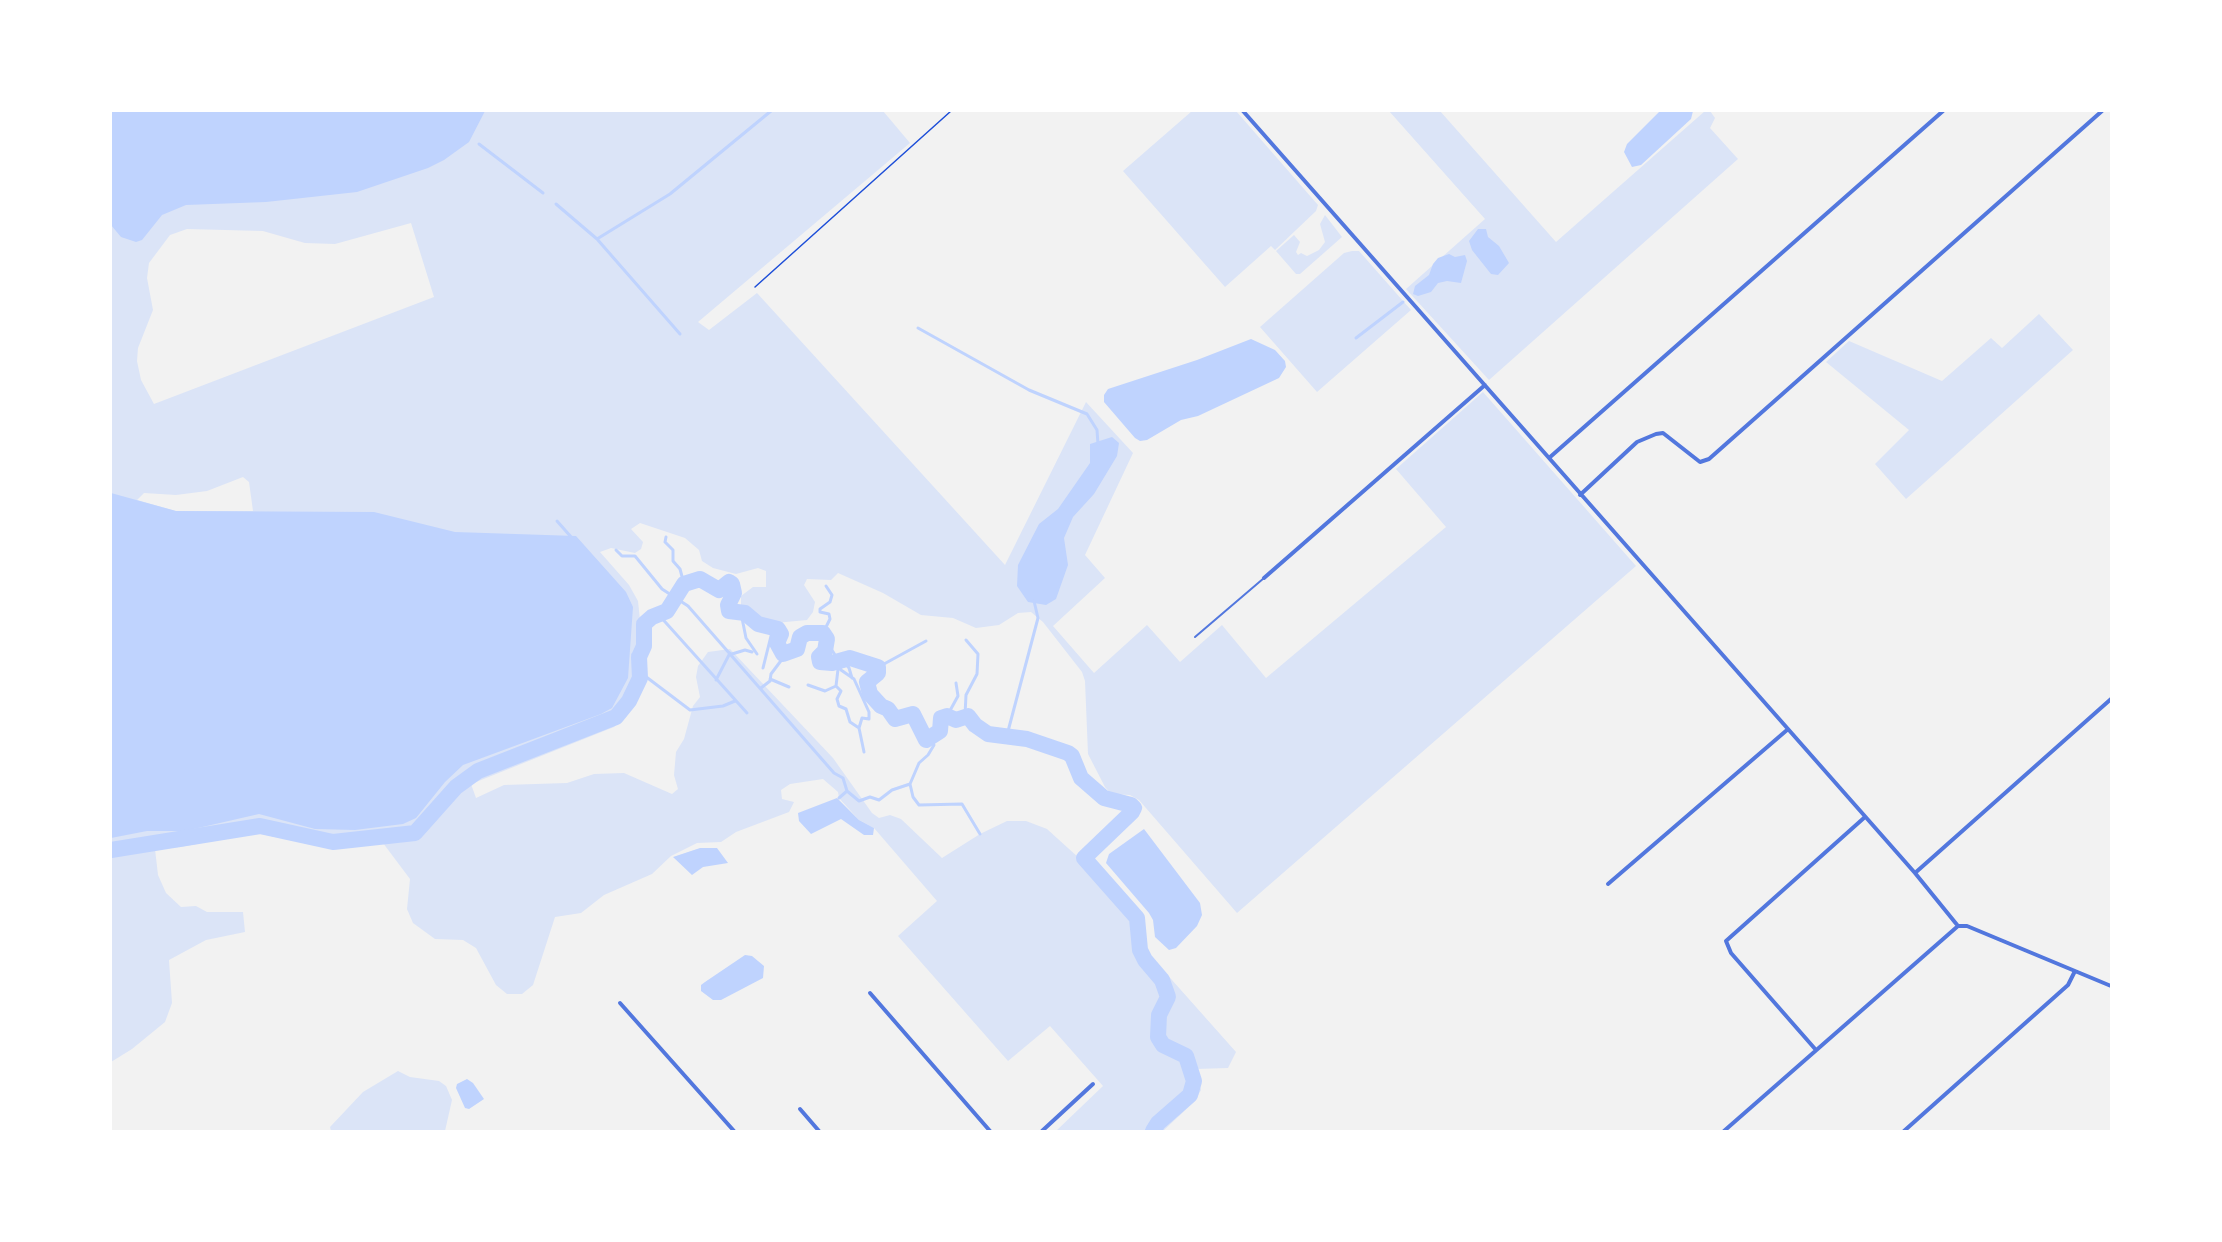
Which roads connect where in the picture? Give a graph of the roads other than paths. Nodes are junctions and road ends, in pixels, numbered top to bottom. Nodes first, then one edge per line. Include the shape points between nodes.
1 (1243, 111) edge
2 (1943, 111) edge
3 (2102, 111) edge
4 (1485, 385) junction
5 (1549, 458) junction
6 (1580, 495) junction
7 (1264, 578) joint
8 (1195, 637) dead end
9 (2111, 699) edge
10 (1787, 730) junction
11 (1865, 817) junction
12 (1915, 873) junction
13 (1608, 884) dead end
14 (1958, 926) junction
15 (2076, 971) junction
16 (2111, 987) edge
17 (870, 993) dead end
18 (620, 1003) dead end
19 (1816, 1050) junction
20 (1093, 1084) dead end
21 (800, 1109) dead end
22 (734, 1131) edge
23 (819, 1131) edge
24 (990, 1131) edge
25 (1042, 1131) edge
26 (1724, 1131) edge
27 (1904, 1131) edge

1 - 4 street
2 - 5 street
3 - 6 street via 1709,459 1700,462 1663,434 1656,434 1637,442
4 - 5 street
4 - 7 street
5 - 6 street
6 - 10 street
7 - 8 lane
9 - 12 street
10 - 11 street
10 - 13 street
11 - 12 street
11 - 19 street via 1726,941 1731,953
12 - 14 street
14 - 15 street
14 - 19 street
15 - 16 street
15 - 27 street via 2068,985
17 - 24 street
18 - 22 street
19 - 26 street
20 - 25 street
21 - 23 street

